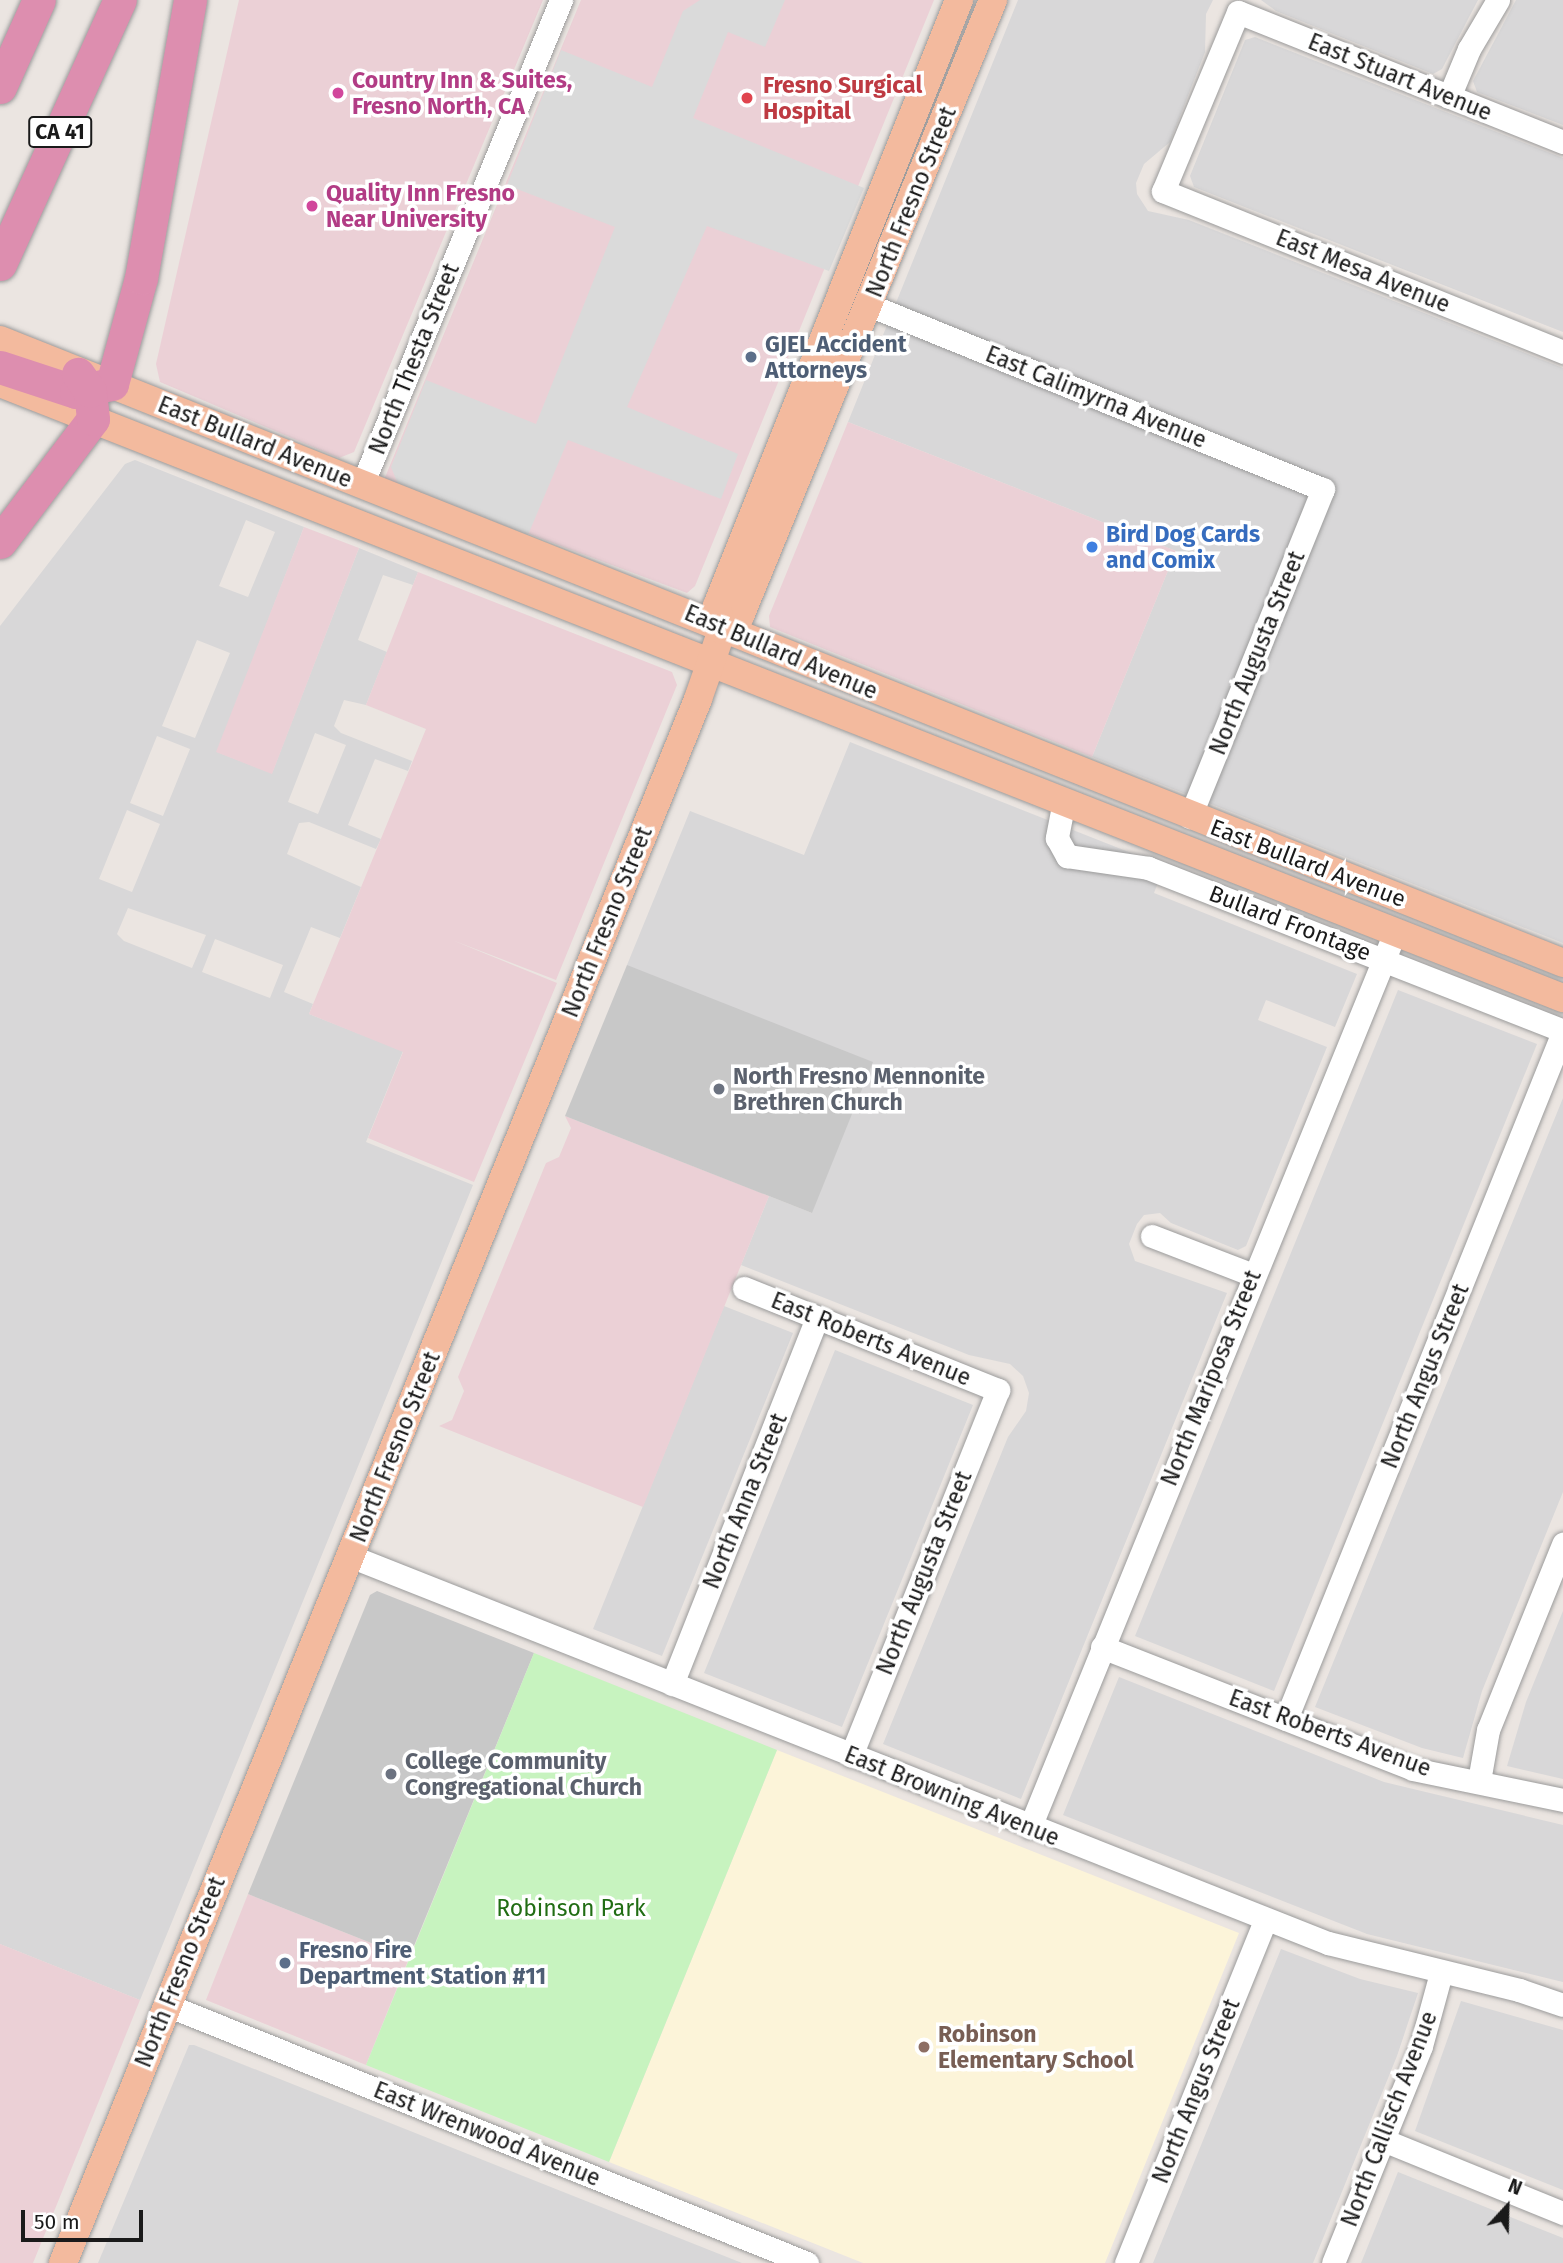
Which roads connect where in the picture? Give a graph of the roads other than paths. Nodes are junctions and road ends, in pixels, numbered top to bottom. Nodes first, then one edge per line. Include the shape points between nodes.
1 (38, 0) edge
2 (120, 0) edge
3 (190, 0) edge
4 (561, 0) edge
5 (959, 0) edge
6 (993, 0) edge
7 (1498, 0) edge
8 (0, 87) edge
9 (1449, 97) junction
10 (907, 131) junction
11 (1563, 142) edge
12 (1163, 191) joint
13 (0, 264) edge
14 (869, 305) junction
15 (1563, 352) edge
16 (10, 364) edge
17 (92, 390) junction
18 (362, 485) junction
19 (1323, 489) joint
20 (0, 542) edge
21 (722, 630) junction
22 (710, 663) junction
23 (1065, 801) junction
24 (1190, 817) junction
25 (1395, 932) junction
26 (1382, 960) junction
27 (1563, 963) edge
28 (1563, 998) edge
29 (1563, 1031) edge
30 (1152, 1236) dead end
31 (1253, 1275) junction
32 (744, 1288) dead end
33 (817, 1318) junction
34 (998, 1390) joint
35 (1563, 1544) edge
36 (350, 1556) junction
37 (1102, 1647) junction
38 (672, 1684) junction
39 (1286, 1719) junction
40 (851, 1756) junction
41 (1479, 1781) junction
42 (1563, 1801) edge
43 (1030, 1827) junction
44 (1266, 1919) junction
45 (1441, 1973) junction
46 (167, 2005) junction
47 (1563, 2005) edge
48 (1383, 2140) junction
49 (1563, 2213) edge
50 (63, 2263) edge
51 (807, 2263) edge
52 (1126, 2263) edge
53 (1333, 2263) edge

1 - 8 highway
2 - 13 highway, CA 41
3 - 17 highway via 141,278
4 - 18 street, North Thesta Street
5 - 10 main road, North Fresno Street
6 - 14 main road, North Fresno Street
7 - 9 street via 1469,49
9 - 11 street, East Stuart Avenue
9 - 12 street, East Stuart Avenue via 1238,12
10 - 14 main road via 913,139 912,152 861,291
10 - 21 main road, North Fresno Street via 717,606
12 - 15 street, East Mesa Avenue
14 - 19 street, East Calimyrna Avenue
14 - 21 main road, North Fresno Street via 740,616
16 - 17 highway via 56,388
17 - 18 main road, East Bullard Avenue
17 - 20 highway
17 - 22 main road, East Bullard Avenue
18 - 21 main road, East Bullard Avenue
19 - 24 street, North Augusta Street
21 - 22 main road, North Fresno Street
21 - 24 main road, East Bullard Avenue
22 - 23 main road, East Bullard Avenue
22 - 36 main road, North Fresno Street
23 - 24 main road via 1086,794 1173,826
23 - 25 main road, East Bullard Avenue
23 - 26 street, Bullard Frontage via 1057,838 1067,856 1148,868
24 - 27 main road, East Bullard Avenue
25 - 26 street, North Mariposa Street
25 - 28 main road, East Bullard Avenue
26 - 29 street, Bullard Frontage
26 - 31 street, North Mariposa Street
29 - 39 street, North Angus Street
30 - 31 street
31 - 37 street, North Mariposa Street
32 - 33 street, East Roberts Avenue
33 - 34 street, East Roberts Avenue
33 - 38 street, North Anna Street
34 - 40 street, North Augusta Street
35 - 41 street via 1488,1730
36 - 38 street, East Browning Avenue
36 - 46 main road, North Fresno Street
37 - 39 street, East Roberts Avenue
37 - 43 street, North Mariposa Street
38 - 40 street, East Browning Avenue
39 - 41 street, East Roberts Avenue via 1413,1769
40 - 43 street, East Browning Avenue
41 - 42 street, East Roberts Avenue
43 - 44 street, East Browning Avenue
44 - 45 street, East Browning Avenue via 1361,1954
44 - 52 street, North Angus Street
45 - 47 street, East Browning Avenue
45 - 48 street, North Callisch Avenue via 1421,2046
46 - 50 main road, North Fresno Street
46 - 51 street, East Wrenwood Avenue
48 - 49 street
48 - 53 street, North Callisch Avenue

